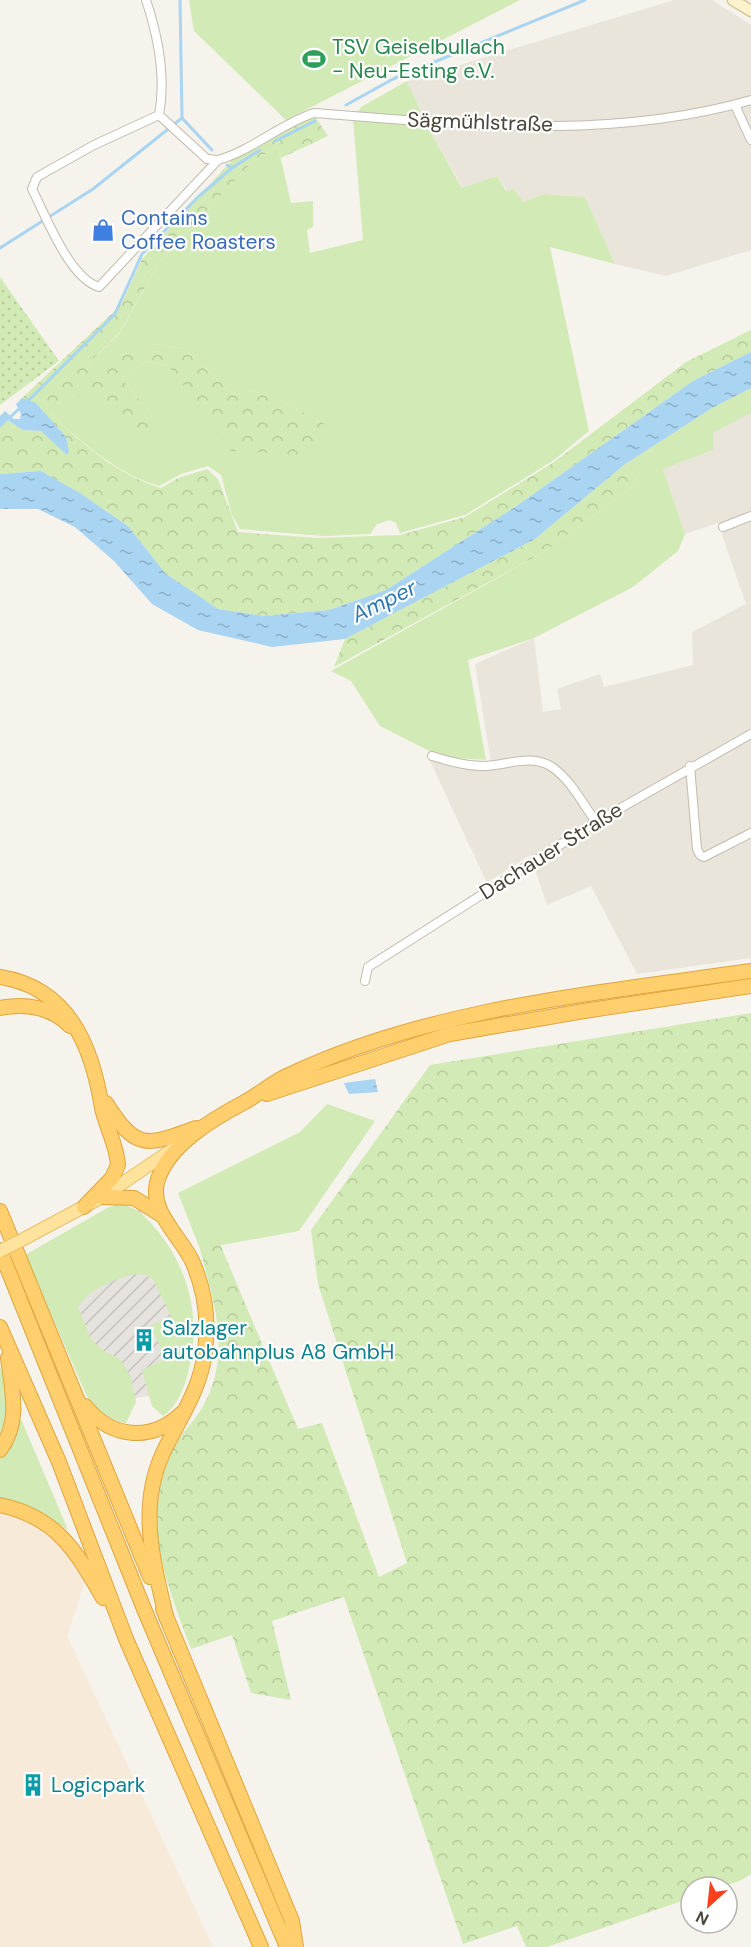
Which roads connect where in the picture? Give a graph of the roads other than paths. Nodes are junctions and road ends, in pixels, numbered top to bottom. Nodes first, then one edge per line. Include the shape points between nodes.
1 (146, 0) edge
2 (733, 0) edge
3 (751, 12) edge
4 (751, 100) edge
5 (735, 105) junction
6 (161, 118) junction
7 (751, 140) edge
8 (218, 160) junction
9 (751, 516) edge
10 (723, 527) dead end
11 (751, 734) edge
12 (432, 756) dead end
13 (690, 766) junction
14 (596, 822) junction
15 (751, 833) edge
16 (751, 970) edge
17 (0, 977) edge
18 (365, 981) dead end
19 (751, 986) edge
20 (0, 1008) edge
21 (81, 1038) junction
22 (247, 1101) junction
23 (109, 1114) junction
24 (217, 1119) junction
25 (191, 1136) junction
26 (102, 1197) junction
27 (84, 1206) junction
28 (0, 1210) edge
29 (163, 1216) junction
30 (0, 1251) edge
31 (0, 1327) edge
32 (6, 1341) junction
33 (75, 1392) junction
34 (188, 1407) junction
35 (0, 1450) edge
36 (0, 1505) edge
37 (166, 1616) junction
38 (126, 1639) junction
39 (261, 1947) edge
40 (287, 1947) edge
41 (296, 1947) edge

1 - 6 street via 153,20 163,90
2 - 3 street
4 - 5 street, Sägmühlstraße
5 - 7 street
5 - 8 street, Sägmühlstraße via 667,118 587,126 494,125 314,113 294,119 239,153
6 - 8 street via 207,159
6 - 8 street, Sägmühlstraße via 94,145 37,177 32,189 57,242 89,284 99,287
9 - 10 street
11 - 13 street, Dachauer Straße
12 - 14 street via 464,765 532,759 550,766
13 - 14 street, Dachauer Straße
13 - 15 street via 700,855 704,857
14 - 18 street, Dachauer Straße via 368,967
16 - 22 highway via 444,1022 326,1059 288,1075
17 - 21 highway via 52,999 74,1022
19 - 22 highway via 450,1034
20 - 21 highway via 39,1008 66,1021
21 - 23 highway
22 - 24 highway
23 - 24 highway via 131,1136 151,1141 167,1139
23 - 27 highway via 118,1165 112,1178
24 - 25 highway
25 - 26 main road
25 - 29 highway via 158,1178 156,1197
26 - 27 main road
26 - 29 highway via 134,1198
27 - 30 main road, bridge
28 - 33 highway
29 - 34 highway via 193,1263 205,1303 205,1354
30 - 40 highway via 144,1609
31 - 32 highway
32 - 35 highway via 15,1407
32 - 38 highway via 59,1462
33 - 34 highway via 95,1418 132,1434 157,1430
33 - 37 highway
34 - 37 highway via 158,1466 149,1507 151,1550
36 - 38 highway via 44,1522 69,1543
37 - 41 highway via 292,1921
38 - 39 highway

